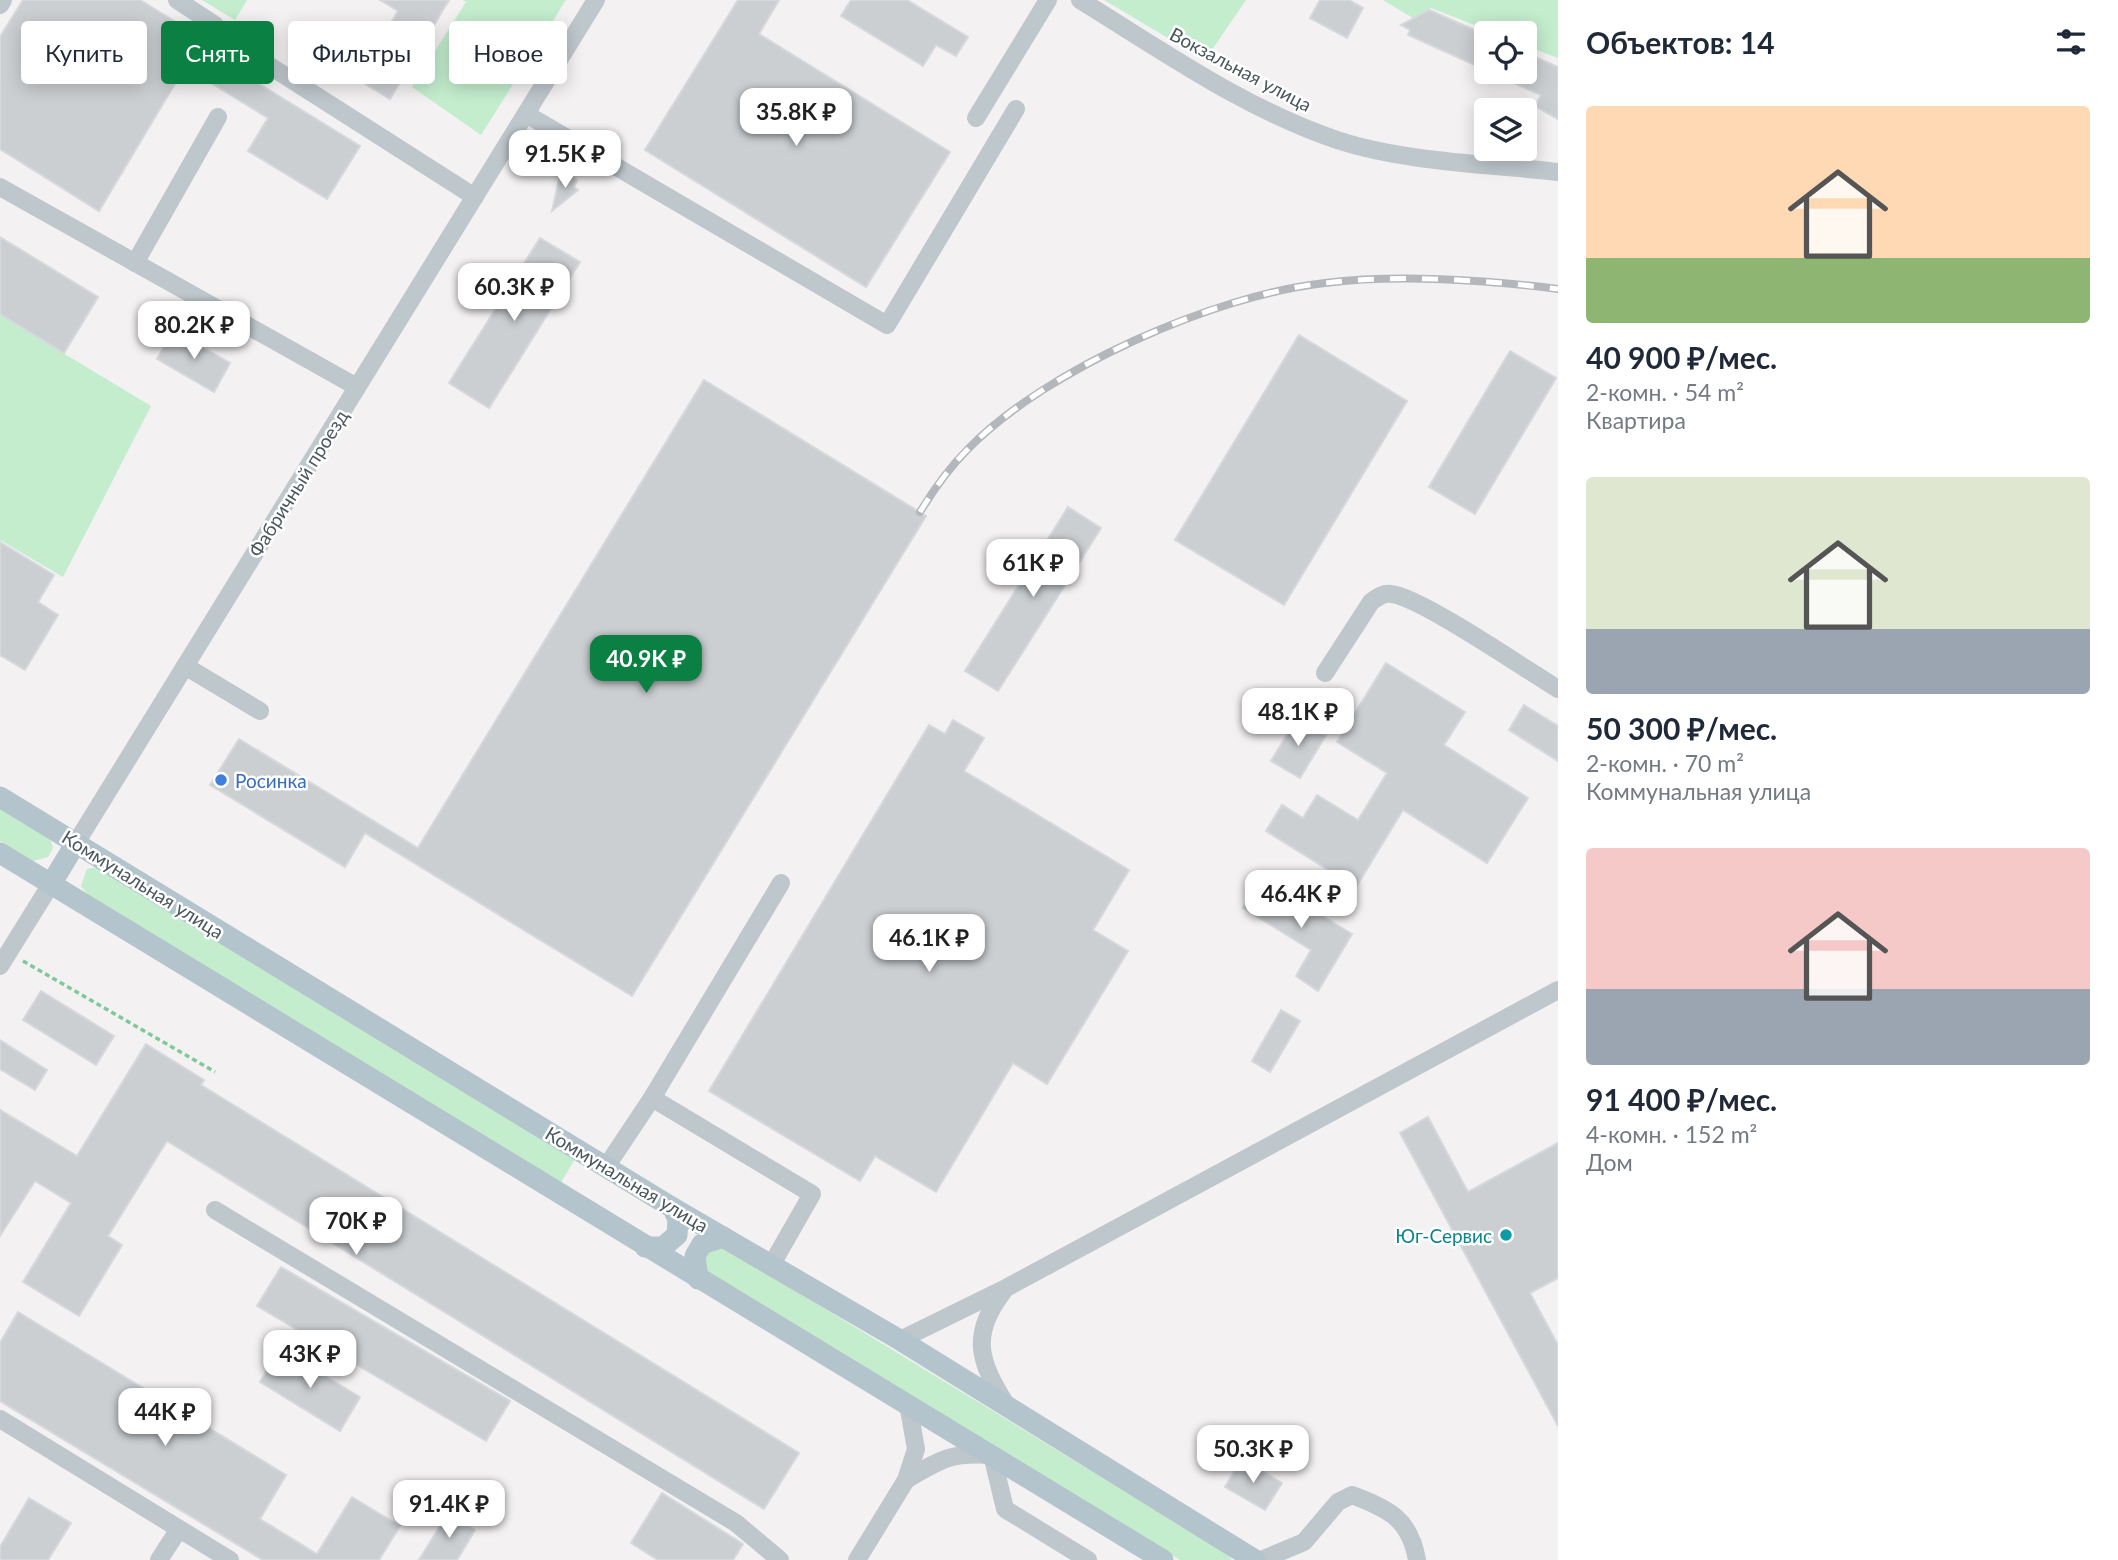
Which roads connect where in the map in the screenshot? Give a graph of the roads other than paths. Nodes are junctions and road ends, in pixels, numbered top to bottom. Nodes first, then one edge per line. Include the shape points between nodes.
1 (3, 0) edge
2 (177, 0) edge
3 (596, 0) edge
4 (1048, 0) edge
5 (1080, 0) edge
6 (0, 5) edge
7 (209, 21) edge
8 (274, 69) edge
9 (1016, 109) dead end
10 (526, 114) junction
11 (218, 117) dead end
12 (976, 118) dead end
13 (1558, 172) edge
14 (0, 187) edge
15 (475, 197) junction
16 (135, 262) junction
17 (357, 387) junction
18 (185, 666) junction
19 (1325, 673) dead end
20 (1558, 690) edge
21 (260, 711) dead end
22 (0, 797) edge
23 (76, 843) junction
24 (0, 853) edge
25 (780, 883) dead end
26 (51, 884) junction
27 (4, 960) edge
28 (1558, 990) edge
29 (652, 1098) junction
30 (606, 1167) junction
31 (673, 1208) junction
32 (215, 1210) dead end
33 (723, 1237) junction
34 (645, 1247) junction
35 (772, 1264) junction
36 (698, 1279) junction
37 (1006, 1287) junction
38 (900, 1340) junction
39 (908, 1404) junction
40 (1009, 1409) junction
41 (0, 1419) edge
42 (992, 1455) junction
43 (906, 1480) junction
44 (179, 1529) junction
45 (159, 1560) edge
46 (230, 1560) edge
47 (780, 1560) edge
48 (857, 1560) edge
49 (1088, 1560) edge
50 (1163, 1560) edge
51 (1255, 1560) edge
52 (1261, 1560) edge
53 (1417, 1560) edge

1 - 6 street
2 - 7 street
3 - 10 street, Фабричный проезд
4 - 12 street
5 - 13 street, Вокзальная улица via 1206,78 1286,120 1338,140 1379,151
8 - 15 street
9 - 10 street via 887,325
10 - 15 street, Фабричный проезд
11 - 16 street
14 - 16 street
15 - 17 street, Фабричный проезд
16 - 17 street
17 - 18 street, Фабричный проезд
18 - 21 street
18 - 23 street, Фабричный проезд
19 - 20 street via 1371,602 1393,594 1422,606
22 - 23 main road, Коммунальная улица
23 - 26 main road, Фабричный проезд
23 - 30 main road, Коммунальная улица
24 - 26 main road
25 - 29 street
26 - 27 street, Фабричный проезд
26 - 34 main road
28 - 37 street
29 - 30 street
29 - 35 street via 812,1194
30 - 31 main road, Коммунальная улица
31 - 33 main road, Коммунальная улица
31 - 34 main road via 677,1236 663,1247
32 - 47 street via 736,1523
33 - 35 main road, Коммунальная улица
33 - 36 main road via 702,1244 695,1256
34 - 36 main road
35 - 38 main road, Коммунальная улица
36 - 39 main road
37 - 38 street
37 - 40 street via 991,1307 981,1338 988,1376
38 - 40 main road, Коммунальная улица
39 - 42 main road
39 - 43 street via 916,1449
40 - 51 main road, Коммунальная улица
41 - 44 street
42 - 43 street via 951,1456
42 - 49 street via 1005,1510
42 - 50 main road
43 - 48 street
44 - 45 street
44 - 46 street
52 - 53 street via 1304,1542 1338,1502 1352,1495 1398,1518 1413,1536

